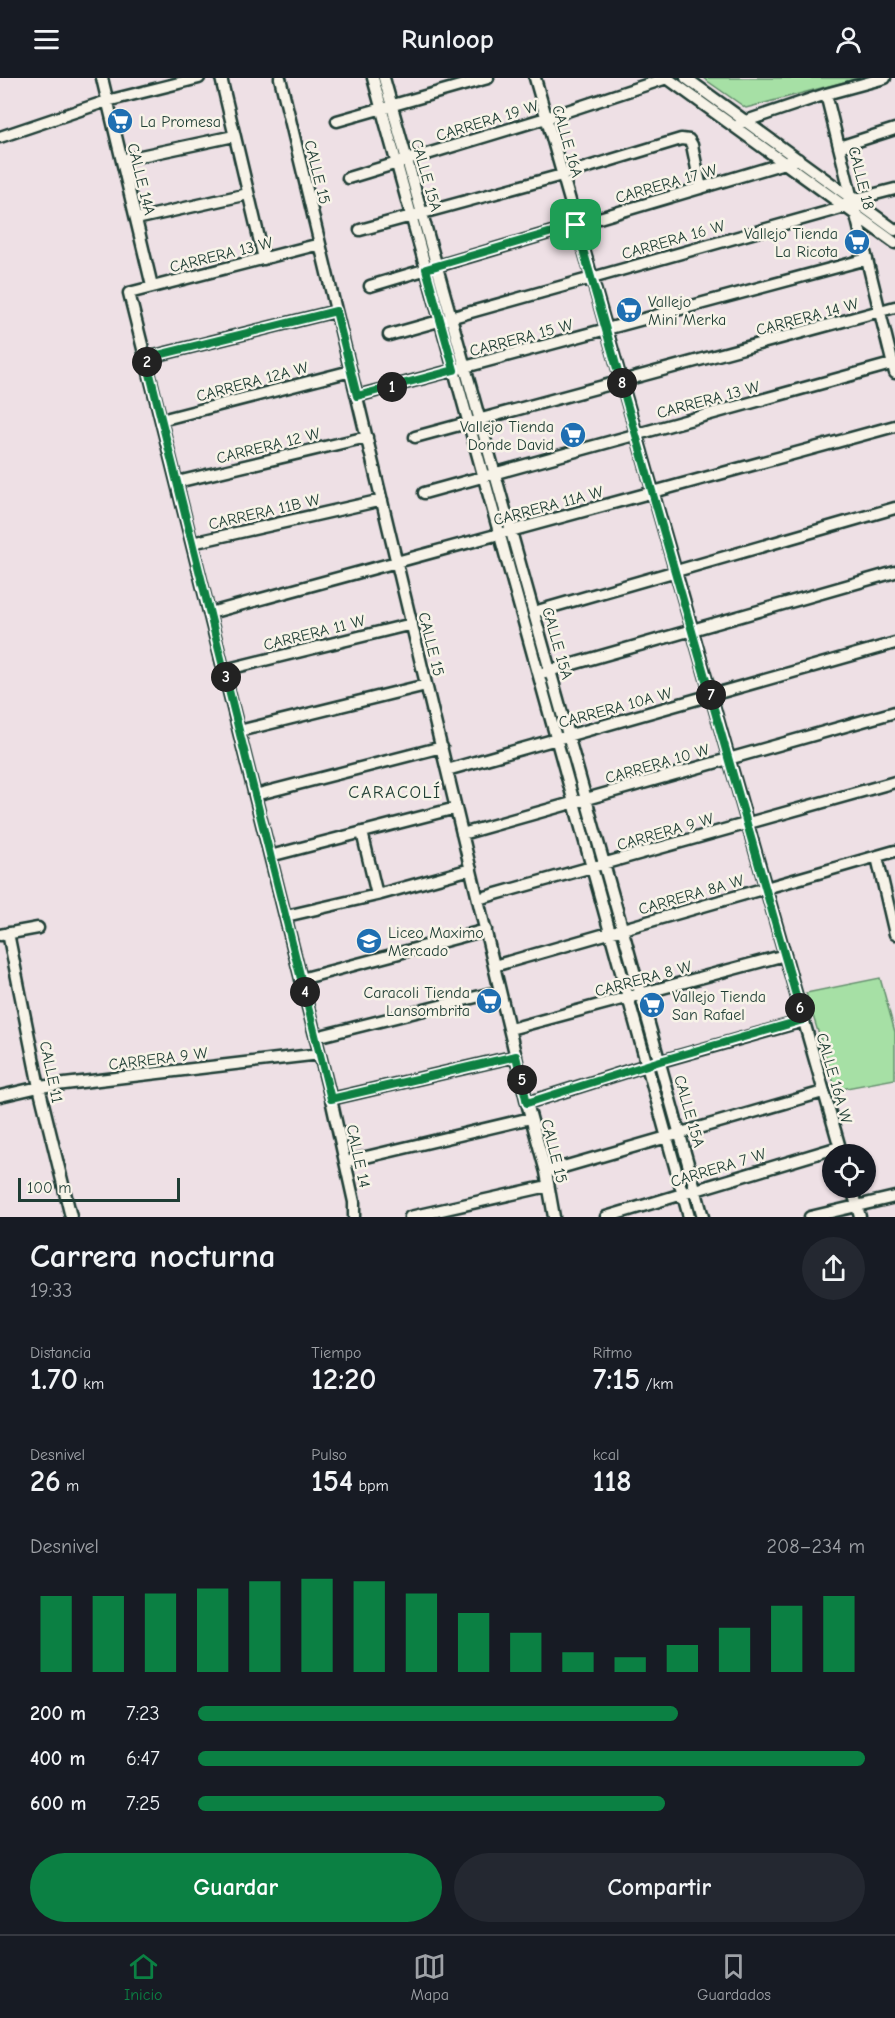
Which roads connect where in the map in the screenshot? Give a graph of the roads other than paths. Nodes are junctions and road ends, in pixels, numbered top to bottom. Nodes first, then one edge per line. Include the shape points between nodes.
1 (102, 78) edge
2 (199, 78) edge
3 (221, 78) edge
4 (280, 78) edge
5 (373, 78) edge
6 (384, 78) edge
7 (488, 78) edge
8 (535, 78) edge
9 (667, 78) edge
10 (686, 78) edge
11 (885, 78) edge
12 (826, 94) junction
13 (107, 101) junction
14 (386, 107) junction
15 (546, 118) junction
16 (744, 120) junction
17 (337, 121) dead end
18 (734, 127) junction
19 (895, 129) edge
20 (234, 136) junction
21 (0, 137) edge
22 (839, 147) junction
23 (798, 159) junction
24 (122, 160) junction
25 (401, 161) junction
26 (785, 163) junction
27 (562, 175) junction
28 (348, 178) dead end
29 (701, 188) junction
30 (895, 189) edge
31 (248, 194) junction
32 (848, 203) junction
33 (416, 214) junction
34 (856, 217) junction
35 (136, 219) junction
36 (576, 225) junction
37 (360, 230) dead end
38 (895, 230) edge
39 (895, 243) edge
40 (320, 244) junction
41 (264, 259) junction
42 (867, 259) junction
43 (431, 268) junction
44 (591, 277) junction
45 (153, 286) junction
46 (370, 286) dead end
47 (129, 293) joint
48 (895, 308) edge
49 (336, 311) junction
50 (880, 312) junction
51 (446, 319) junction
52 (606, 329) junction
53 (388, 335) dead end
54 (146, 358) junction
55 (894, 367) edge
56 (459, 369) junction
57 (351, 371) junction
58 (621, 381) junction
59 (357, 396) junction
60 (161, 420) junction
61 (474, 421) junction
62 (895, 426) edge
63 (636, 434) junction
64 (367, 436) junction
65 (415, 437) dead end
66 (495, 474) junction
67 (484, 477) junction
68 (177, 482) junction
69 (652, 492) junction
70 (424, 493) dead end
71 (382, 500) junction
72 (895, 508) edge
73 (511, 531) junction
74 (500, 534) junction
75 (192, 543) junction
76 (397, 562) junction
77 (895, 572) edge
78 (675, 573) junction
79 (530, 599) junction
80 (518, 602) junction
81 (534, 612) junction
82 (210, 613) junction
83 (412, 624) junction
84 (692, 629) junction
85 (895, 643) edge
86 (224, 670) junction
87 (550, 671) junction
88 (538, 674) junction
89 (426, 685) junction
90 (711, 697) junction
91 (895, 712) edge
92 (239, 730) junction
93 (569, 736) junction
94 (557, 739) junction
95 (442, 747) junction
96 (729, 759) junction
97 (447, 770) junction
98 (895, 782) edge
99 (255, 795) junction
100 (586, 799) junction
101 (574, 802) junction
102 (456, 808) junction
103 (747, 823) junction
104 (362, 832) junction
105 (462, 834) junction
106 (895, 851) edge
107 (270, 856) junction
108 (877, 856) junction
109 (604, 864) junction
110 (592, 867) junction
111 (471, 870) junction
112 (765, 888) junction
113 (377, 895) junction
114 (478, 899) junction
115 (286, 916) junction
116 (38, 927) dead end
117 (623, 929) junction
118 (486, 930) junction
119 (610, 933) junction
120 (895, 933) edge
121 (4, 934) edge
122 (784, 955) junction
123 (494, 966) junction
124 (302, 979) junction
125 (500, 992) junction
126 (641, 994) junction
127 (628, 997) junction
128 (803, 1020) junction
129 (510, 1029) junction
130 (316, 1038) junction
131 (320, 1054) junction
132 (516, 1056) junction
133 (660, 1061) junction
134 (647, 1065) junction
135 (39, 1087) junction
136 (823, 1092) junction
137 (0, 1096) edge
138 (331, 1099) junction
139 (527, 1103) junction
140 (531, 1118) junction
141 (680, 1133) junction
142 (667, 1137) junction
143 (838, 1144) edge
144 (822, 1156) edge
145 (345, 1162) junction
146 (546, 1172) junction
147 (548, 1186) junction
148 (696, 1189) junction
149 (683, 1193) junction
150 (895, 1197) edge
151 (859, 1211) edge
152 (71, 1217) edge
153 (354, 1217) edge
154 (410, 1217) edge
155 (554, 1217) edge
156 (606, 1217) edge
157 (689, 1217) edge
158 (703, 1217) edge
159 (810, 1217) edge

1 - 13 street, CALLE 14A
2 - 13 street
3 - 20 street
4 - 40 street, CALLE 15
5 - 14 street, CALLE 15A
6 - 14 street, CALLE 15A
7 - 14 street
8 - 15 street, CALLE 16A
9 - 15 street, CARRERA 19 W
9 - 18 street
10 - 16 street
11 - 12 street
12 - 16 street
12 - 22 street, CALLE 18
13 - 21 street
13 - 24 street, CALLE 14A
14 - 17 street
14 - 25 street, CALLE 15A
15 - 25 street, CARRERA 19 W
15 - 27 street, CALLE 16A
16 - 18 street
16 - 23 street
18 - 26 street
19 - 22 street
20 - 24 street
20 - 31 street
22 - 32 street, CALLE 18
23 - 26 street, CARRERA 17 W
23 - 32 street
24 - 35 street, CALLE 14A
25 - 28 street, CARRERA 19 W
25 - 33 street, CALLE 15A
26 - 29 street, CARRERA 17 W
26 - 32 street
27 - 29 street via 681,139 692,145
27 - 33 street
27 - 36 street, CALLE 16A
29 - 36 street, CARRERA 17 W
30 - 32 street, CARRERA 16 W
31 - 35 street
31 - 41 street
32 - 34 street
32 - 38 street
32 - 44 street, CARRERA 16 W
33 - 37 street
33 - 43 street, CALLE 15A
34 - 39 street
34 - 42 street, CALLE 18
35 - 45 street, CALLE 14A
36 - 43 street, CARRERA 17 W
36 - 44 street, CALLE 16A
40 - 41 street, CARRERA 13 W
40 - 49 street, CALLE 15
41 - 45 street, CARRERA 13 W
42 - 50 street, CALLE 18
42 - 52 street, CARRERA 15 W
43 - 46 street, CARRERA 17 W
43 - 51 street, CALLE 15A
44 - 51 street, CARRERA 16 W
44 - 52 street, CALLE 16A
45 - 47 street, CARRERA 13 W
47 - 54 street, CARRERA 11B W
48 - 50 street, CARRERA 14 W
49 - 54 street
49 - 57 street, CALLE 15
50 - 55 street, CALLE 18
50 - 58 street, CARRERA 14 W
51 - 53 street, CARRERA 16 W
51 - 56 street, CALLE 15A
52 - 56 street, CARRERA 15 W
52 - 58 street, CALLE 16A
54 - 60 street, CARRERA 11B W
55 - 63 street, CARRERA 13 W
56 - 59 street, CARRERA 15 W
56 - 61 street, CALLE 15A
57 - 59 street, CALLE 15
57 - 60 street, CARRERA 12A W
58 - 61 street, CARRERA 14 W
58 - 63 street, CALLE 16A
59 - 64 street, CALLE 15
60 - 68 street, CARRERA 11B W
61 - 65 street, CARRERA 14 W
61 - 66 street, CALLE 15A
61 - 67 street, CALLE 15A
62 - 69 street, CARRERA 11A W
63 - 66 street, CARRERA 13 W
63 - 69 street, CALLE 16A
64 - 68 street, CARRERA 12 W
64 - 71 street, CALLE 15
66 - 67 street, CARRERA 13 W
66 - 73 street, CALLE 15A
67 - 70 street, CARRERA 13 W
67 - 74 street, CALLE 15A
68 - 75 street, CARRERA 11B W
69 - 73 street, CARRERA 11A W
69 - 78 street, CALLE 16A
71 - 75 street, CARRERA 11B W
71 - 76 street, CALLE 15
72 - 78 street
73 - 74 street, CARRERA 11A W
73 - 79 street, CALLE 15A
74 - 76 street, CARRERA 11A W
74 - 80 street, CALLE 15A
75 - 82 street, CALLE 14
76 - 82 street, CARRERA 11A W
76 - 83 street, CALLE 15
77 - 84 street
78 - 81 street
78 - 84 street, CALLE 16A
79 - 80 street
79 - 81 street, CALLE 15A
80 - 88 street, CALLE 15A
81 - 87 street, CALLE 15A
82 - 86 street, CALLE 14
83 - 86 street, CARRERA 11 W
83 - 89 street, CALLE 15
84 - 87 street
84 - 90 street, CALLE 16A
85 - 90 street, CARRERA 10A W
86 - 92 street, CALLE 14
87 - 88 street
87 - 93 street, CALLE 15A
88 - 94 street, CALLE 15A
89 - 92 street
89 - 95 street, CALLE 15
90 - 93 street, CARRERA 10A W
90 - 96 street, CALLE 16A W
91 - 96 street, CARRERA 10 W
92 - 99 street, CALLE 14
93 - 94 street, CARRERA 10A W
93 - 100 street, CALLE 15A
94 - 97 street, CARRERA 10A W
94 - 101 street, CALLE 15A
95 - 97 street, CALLE 15
95 - 99 street
96 - 100 street, CARRERA 10 W
96 - 103 street, CALLE 16A W
97 - 102 street, CALLE 15
98 - 103 street, CARRERA 9 W
99 - 107 street, CALLE 14
100 - 101 street, CARRERA 10 W
100 - 109 street, CALLE 15A
101 - 105 street, CARRERA 10 W
101 - 110 street, CALLE 15A
102 - 104 street
102 - 105 street, CALLE 15
103 - 109 street, CARRERA 9 W
103 - 112 street, CALLE 16A W
104 - 107 street
104 - 113 street
105 - 111 street, CALLE 15
106 - 108 street, CARRERA 8A W
107 - 115 street, CALLE 14
108 - 112 street, CARRERA 8A W
108 - 120 street
109 - 110 street, CARRERA 9 W
109 - 117 street, CALLE 15A
110 - 114 street, CARRERA 9 W
110 - 119 street, CALLE 15A
111 - 113 street
111 - 114 street, CALLE 15
112 - 117 street, CARRERA 8A W
112 - 122 street, CALLE 16A W
113 - 115 street
114 - 118 street, CALLE 15
115 - 124 street, CALLE 14
116 - 121 street
117 - 119 street, CARRERA 8A W
117 - 126 street, CALLE 15A
118 - 123 street, CALLE 15
118 - 124 street
119 - 123 street, CARRERA 8A W
119 - 127 street, CALLE 15A
121 - 135 street, CALLE 11
122 - 126 street, CARRERA 8 W
122 - 128 street, CALLE 16A W
123 - 125 street, CALLE 15
124 - 130 street, CALLE 14
125 - 129 street, CALLE 15
125 - 130 street
126 - 127 street, CARRERA 8 W
126 - 133 street, CALLE 15A
127 - 129 street, CARRERA 8 W
127 - 134 street, CALLE 15A
128 - 133 street
128 - 136 street, CALLE 16A W
129 - 132 street, CALLE 15
130 - 131 street, CALLE 14
131 - 135 street, CARRERA 9 W
131 - 138 street, CALLE 14
132 - 138 street
132 - 139 street, CALLE 15
133 - 134 street
133 - 141 street, CALLE 15A
134 - 139 street
134 - 142 street, CALLE 15A
135 - 137 street, CARRERA 9 W
135 - 152 street, CALLE 11
136 - 141 street
136 - 143 street, CALLE 16A W
138 - 145 street, CALLE 14
139 - 140 street, CALLE 15
140 - 145 street
140 - 146 street, CALLE 15
141 - 142 street
141 - 148 street, CALLE 15A
142 - 146 street
142 - 149 street, CALLE 15A
144 - 148 street, CARRERA 7 W
145 - 153 street, CALLE 14
146 - 147 street, CALLE 15
147 - 154 street
147 - 155 street, CALLE 15
148 - 149 street, CARRERA 7 W
148 - 158 street, CALLE 15A
149 - 156 street, CARRERA 7 W
149 - 157 street, CALLE 15A
150 - 151 street
151 - 159 street

